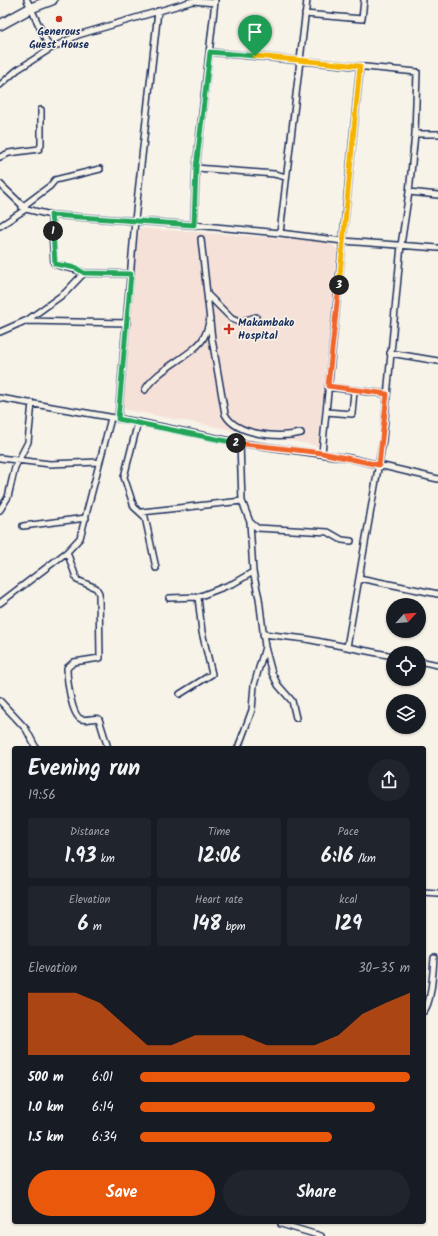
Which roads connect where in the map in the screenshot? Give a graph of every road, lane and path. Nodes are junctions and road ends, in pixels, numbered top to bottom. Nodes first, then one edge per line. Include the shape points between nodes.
1 (52, 0) edge
2 (307, 0) edge
3 (364, 0) edge
4 (215, 1) edge
5 (29, 4) edge
6 (158, 11) junction
7 (305, 14) junction
8 (0, 25) edge
9 (50, 49) junction
10 (210, 52) junction
11 (300, 60) junction
12 (360, 66) junction
13 (0, 85) edge
14 (413, 106) dead end
15 (41, 110) dead end
16 (415, 134) junction
17 (438, 134) edge
18 (0, 157) edge
19 (196, 168) junction
20 (100, 169) dead end
21 (286, 177) junction
22 (0, 184) edge
23 (409, 192) junction
24 (438, 195) edge
25 (24, 208) junction
26 (51, 215) junction
27 (135, 220) junction
28 (194, 225) junction
29 (0, 226) edge
30 (280, 233) junction
31 (404, 236) dead end
32 (201, 239) dead end
33 (343, 241) junction
34 (401, 245) junction
35 (438, 248) edge
36 (84, 273) junction
37 (131, 274) junction
38 (208, 295) junction
39 (211, 316) junction
40 (256, 317) dead end
41 (25, 321) junction
42 (126, 323) junction
43 (0, 332) edge
44 (390, 354) junction
45 (438, 361) edge
46 (328, 386) junction
47 (145, 390) dead end
48 (354, 390) junction
49 (387, 394) junction
50 (0, 398) edge
51 (32, 403) junction
52 (326, 412) junction
53 (111, 418) junction
54 (118, 419) junction
55 (138, 422) junction
56 (301, 433) dead end
57 (240, 443) junction
58 (322, 453) junction
59 (0, 458) edge
60 (19, 460) junction
61 (99, 462) junction
62 (379, 465) junction
63 (438, 479) edge
64 (242, 501) junction
65 (0, 510) edge
66 (142, 512) junction
67 (86, 518) junction
68 (250, 522) junction
69 (23, 526) dead end
70 (351, 541) dead end
71 (66, 552) junction
72 (156, 568) dead end
73 (253, 572) junction
74 (359, 578) junction
75 (438, 594) edge
76 (198, 597) junction
77 (169, 598) dead end
78 (0, 603) edge
79 (263, 634) junction
80 (265, 647) junction
81 (347, 647) junction
82 (386, 655) edge
83 (426, 662) edge
84 (438, 665) edge
85 (180, 694) dead end
86 (0, 701) edge
87 (296, 718) dead end
88 (35, 746) edge
89 (107, 746) edge
90 (239, 746) edge
91 (426, 893) edge
92 (438, 894) edge
93 (434, 958) dead end
94 (426, 1008) edge
95 (281, 1224) dead end
96 (312, 1235) edge
97 (321, 1236) edge

1 - 5 highway
2 - 7 street
3 - 7 street via 362,20
4 - 6 street via 193,1
4 - 10 street
5 - 8 highway
5 - 9 street
6 - 9 street via 78,35
6 - 27 street
7 - 11 street
9 - 13 street via 17,70
10 - 11 street
10 - 19 street
11 - 12 street
11 - 21 street
12 - 16 street via 417,72
12 - 33 street
14 - 16 street
15 - 18 street via 39,149
16 - 17 street
16 - 23 street
19 - 21 street
19 - 28 street
20 - 25 street via 55,180
21 - 30 street
22 - 25 street
23 - 24 street
23 - 31 street
23 - 34 street
25 - 26 street
25 - 29 street
26 - 27 street
26 - 36 street via 54,263 76,268
27 - 28 street
27 - 37 street
28 - 30 street
30 - 33 street
32 - 38 street
33 - 34 street
33 - 46 street
34 - 35 street
34 - 44 street
36 - 37 street
36 - 41 street via 65,293
37 - 42 street
38 - 39 street
38 - 40 street via 232,319 239,322
39 - 47 street via 204,338 158,375
39 - 56 street via 219,379 228,420 240,428 254,432 288,436
41 - 42 street
41 - 43 street
42 - 54 street
44 - 45 street
44 - 49 street
46 - 48 street
46 - 52 street
48 - 49 street
48 - 52 street via 352,414
49 - 62 street
50 - 51 street
51 - 53 street
51 - 60 street via 28,442
52 - 58 street
53 - 54 street
53 - 61 street
54 - 55 street
55 - 57 street
55 - 66 street via 124,477 134,507
57 - 58 street
57 - 64 street
58 - 62 street
59 - 60 street
60 - 61 street via 50,464
60 - 65 street via 8,497
61 - 67 street
62 - 63 street
62 - 74 street
64 - 66 street
64 - 68 street
66 - 72 street
67 - 69 street
67 - 71 street via 80,538
68 - 70 street via 257,528 328,532 342,540
68 - 73 street
71 - 78 street
71 - 89 street via 77,580 96,588 99,593 100,658 74,662 67,668 71,702 79,718 99,719
73 - 76 street via 234,583
73 - 79 street
74 - 75 street
74 - 81 street
76 - 77 street
76 - 85 street via 203,639 212,674
79 - 80 street
79 - 81 street
80 - 87 street via 272,673 278,685 292,701
80 - 90 street via 254,685 252,710
81 - 82 street
83 - 84 street
86 - 88 street via 26,729
91 - 92 street
93 - 94 street via 430,997
95 - 96 street
96 - 97 street

